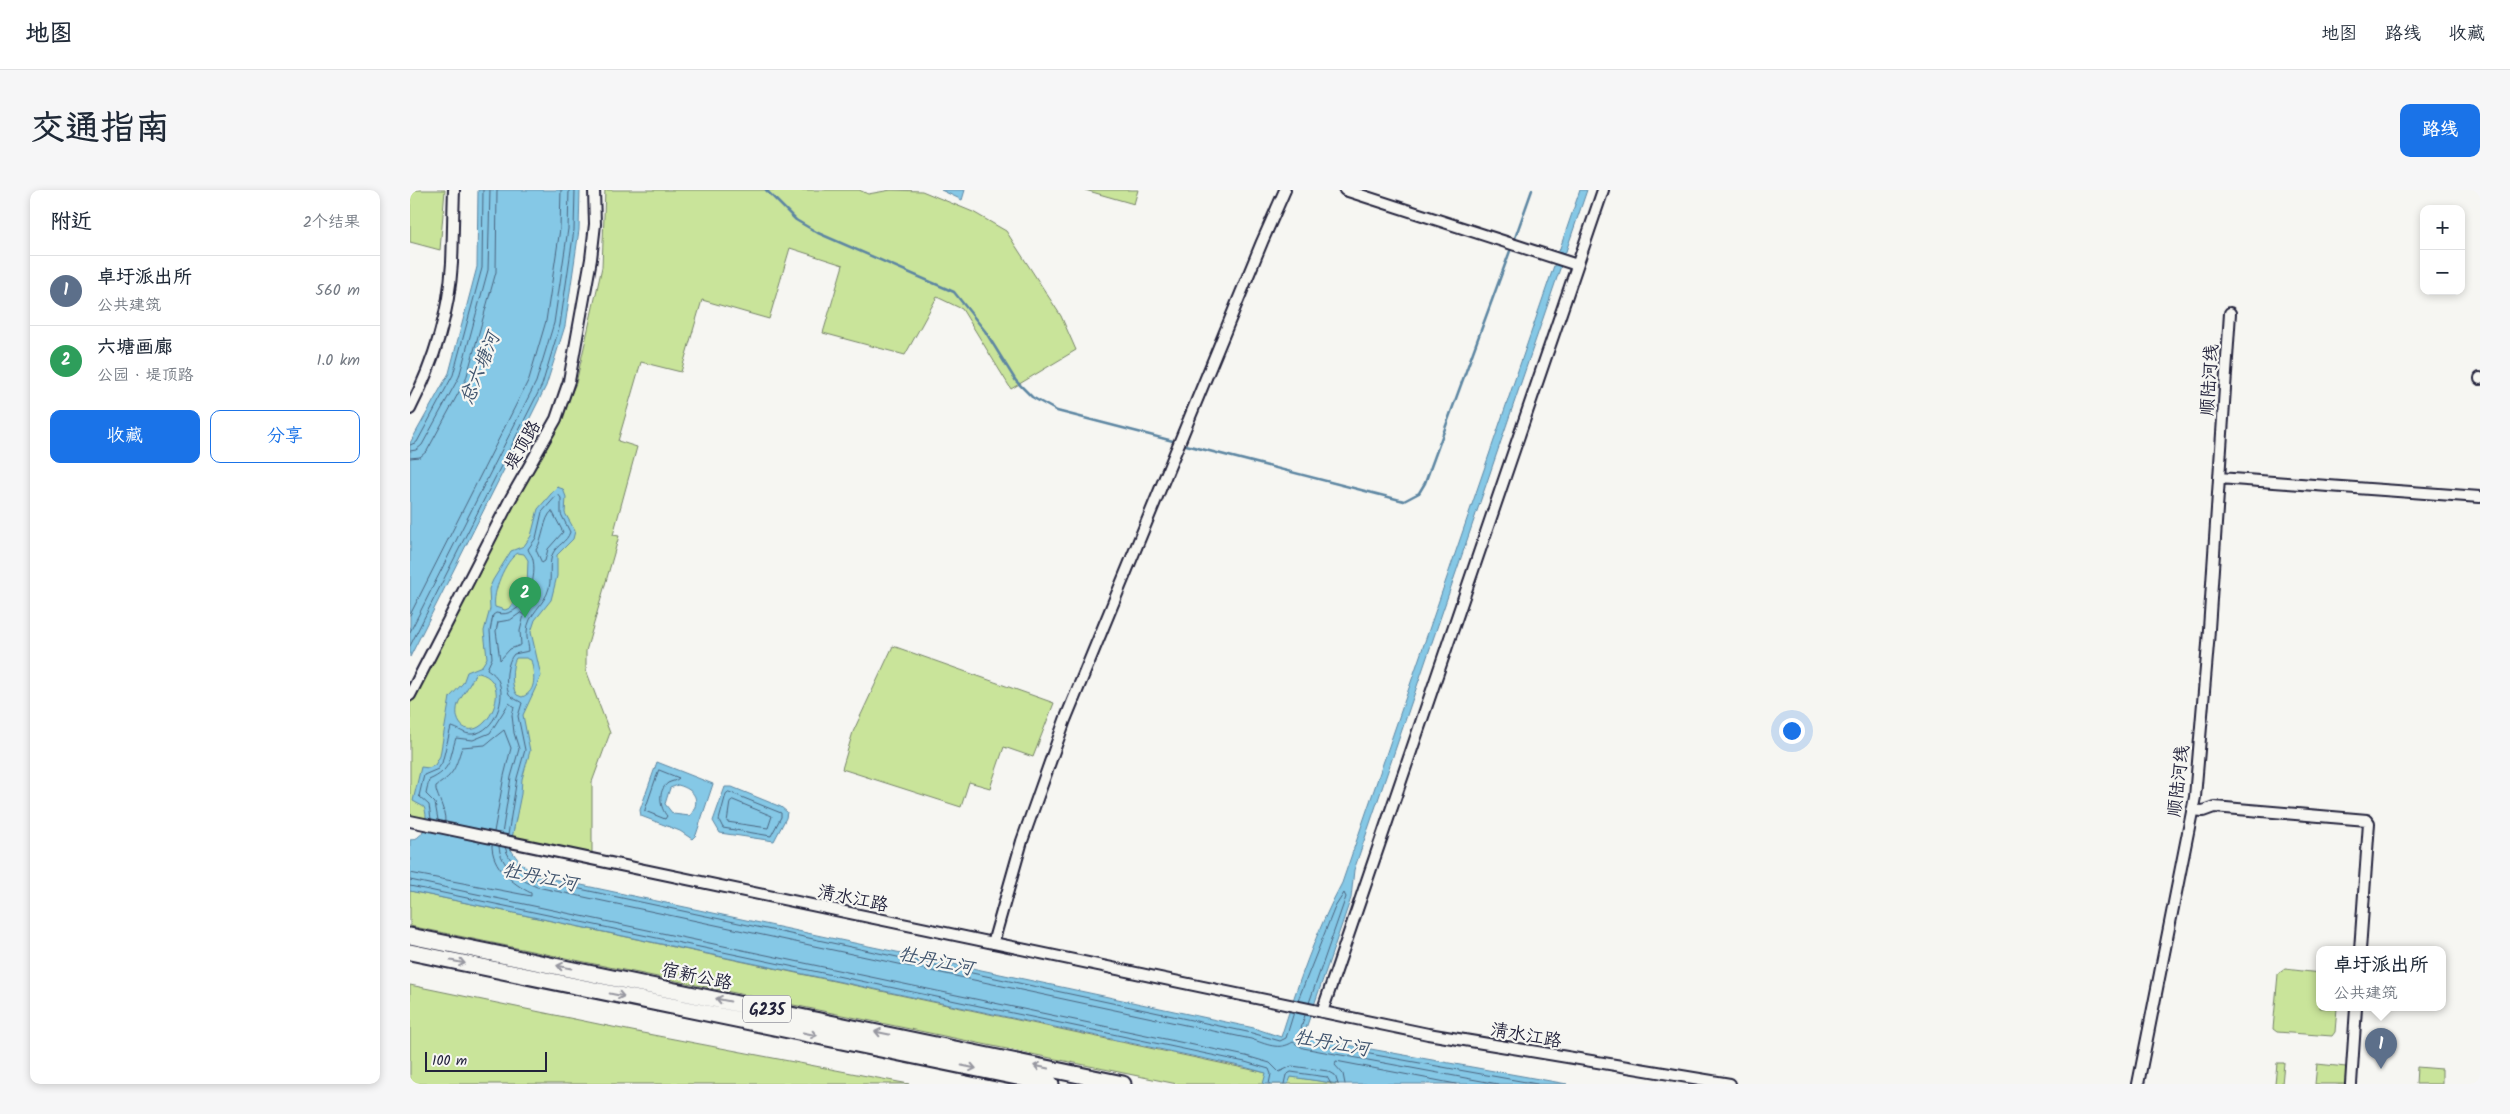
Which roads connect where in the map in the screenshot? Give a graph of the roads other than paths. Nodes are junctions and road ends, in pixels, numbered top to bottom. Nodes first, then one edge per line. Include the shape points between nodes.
1 (454, 190) edge
2 (594, 190) edge
3 (1285, 190) edge
4 (1345, 190) edge
5 (1603, 190) edge
6 (1573, 264) junction
7 (2230, 313) dead end
8 (410, 410) edge
9 (2219, 478) junction
10 (2480, 497) edge
11 (410, 695) edge
12 (2192, 810) junction
13 (412, 821) edge
14 (410, 936) edge
15 (992, 944) junction
16 (2360, 946) edge
17 (410, 952) edge
18 (2356, 1011) edge
19 (1320, 1012) junction
20 (1050, 1084) edge
21 (1123, 1084) edge
22 (1730, 1084) edge
23 (2138, 1084) edge
24 (2351, 1084) edge

1 - 8 street via 452,263 442,326 433,358
2 - 11 street, 堤顶路 via 591,259 569,381 556,419 511,498
3 - 15 street via 1065,720 1022,841
4 - 6 street
5 - 6 street
6 - 19 street
7 - 9 street, 顺陆河线
9 - 10 street
9 - 12 street, 顺陆河线
12 - 16 street via 2214,808 2367,820
12 - 23 street, 顺陆河线
13 - 15 street, 清水江路
21 -> 14 highway, 宿新公路 / G235
15 - 19 street, 清水江路
17 -> 20 highway, 宿新公路 / G235
18 - 24 street
19 - 22 street, 清水江路 via 1467,1041

